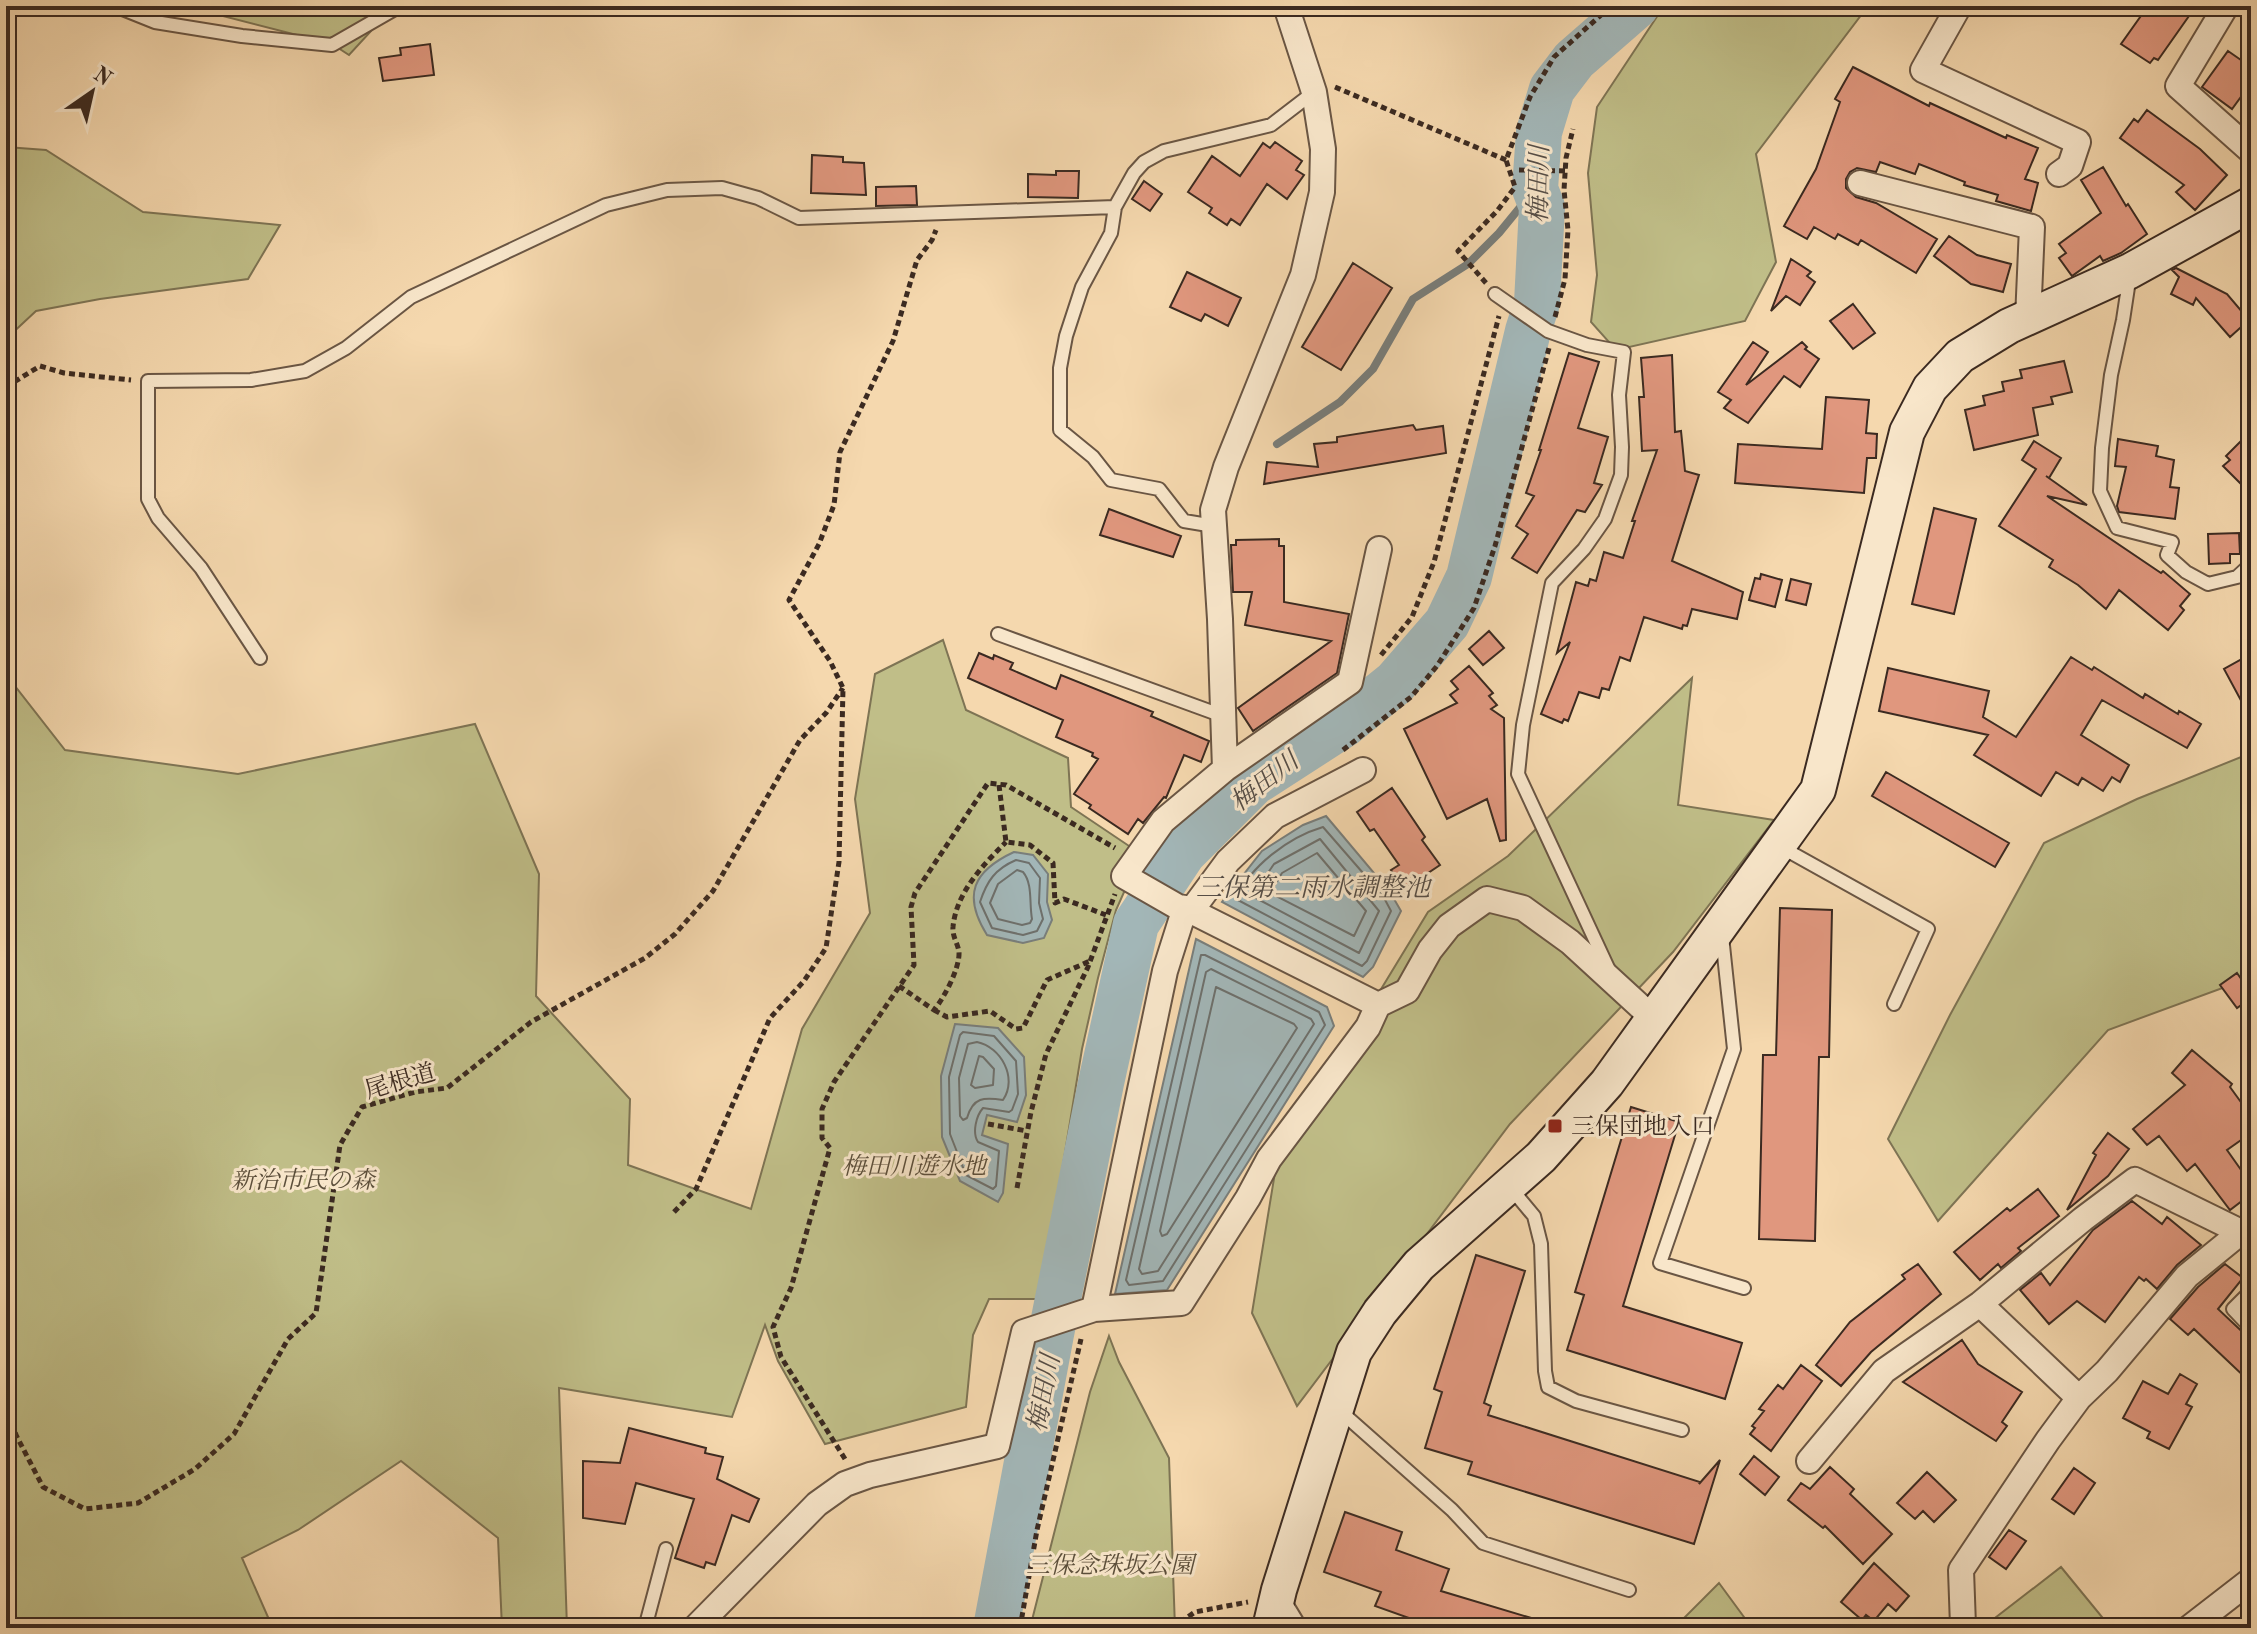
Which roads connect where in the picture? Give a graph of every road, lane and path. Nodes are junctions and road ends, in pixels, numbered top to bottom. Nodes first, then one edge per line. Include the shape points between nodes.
1 (115, 6) edge
2 (400, 6) edge
3 (1286, 6) edge
4 (1611, 6) edge
5 (1959, 6) edge
6 (2226, 6) edge
7 (1314, 92) junction
8 (1573, 129) dead end
9 (2251, 151) edge
10 (1506, 160) junction
11 (1519, 170) dead end
12 (1564, 171) junction
13 (2059, 174) dead end
14 (1860, 183) dead end
15 (2251, 204) edge
16 (1115, 207) junction
17 (941, 214) junction
18 (2130, 271) junction
19 (1499, 296) junction
20 (2028, 319) junction
21 (1551, 332) junction
22 (148, 381) junction
23 (6, 387) edge
24 (1214, 526) junction
25 (1379, 549) dead end
26 (2251, 564) edge
27 (998, 634) dead end
28 (260, 658) dead end
29 (1350, 682) junction
30 (843, 688) junction
31 (1223, 716) junction
32 (1335, 755) dead end
33 (1225, 769) junction
34 (1363, 770) dead end
35 (999, 785) junction
36 (1006, 842) junction
37 (1779, 846) junction
38 (1118, 878) junction
39 (1185, 909) junction
40 (1106, 915) junction
41 (1721, 925) junction
42 (1090, 961) junction
43 (1615, 983) junction
44 (899, 986) junction
45 (1894, 1004) dead end
46 (1378, 1005) junction
47 (934, 1010) junction
48 (1654, 1019) junction
49 (988, 1124) dead end
50 (1027, 1131) junction
51 (1509, 1185) junction
52 (1017, 1188) dead end
53 (674, 1212) dead end
54 (2246, 1229) edge
55 (1744, 1288) dead end
56 (2251, 1291) edge
57 (1980, 1304) junction
58 (1092, 1310) junction
59 (2251, 1328) edge
60 (2079, 1398) junction
61 (6, 1404) edge
62 (1336, 1408) junction
63 (1682, 1430) dead end
64 (1809, 1461) dead end
65 (859, 1479) junction
66 (666, 1549) dead end
67 (1279, 1590) junction
68 (1629, 1590) dead end
69 (2247, 1592) edge
70 (1963, 1627) edge
71 (645, 1628) edge
72 (695, 1628) edge
73 (1020, 1628) edge
74 (1172, 1628) edge
75 (1270, 1628) edge
76 (1301, 1628) edge
77 (2189, 1628) edge

1 - 2 lane via 155,22 332,45
3 - 7 street
4 - 10 path via 1554,57 1530,97
5 - 13 street via 1923,70 2078,142 2070,166
6 - 9 street via 2178,86
7 - 10 path via 1337,87
7 - 16 lane via 1271,125 1164,151 1144,162
7 - 24 street via 1323,149 1322,192 1307,261 1226,467 1213,510
8 - 12 path
10 - 19 path via 1515,187 1458,251
11 - 12 path
12 - 21 path via 1565,279
14 - 20 street via 2032,227
15 - 18 street
16 - 17 lane
16 - 24 lane via 1111,233 1082,287 1066,336 1060,430 1111,480 1159,489 1184,521
17 - 22 lane via 799,218 722,188 667,190 606,205 411,297 346,348 305,371 251,380
17 - 30 path via 932,240 917,260 893,341 840,452 834,505 819,544 789,600
18 - 20 street
18 - 26 lane via 2111,375 2100,491 2117,528 2172,542 2167,555 2208,584 2237,577
19 - 21 lane
19 - 29 path via 1501,309 1434,562 1412,617 1376,661
20 - 37 street via 1960,356 1930,388 1907,432 1818,790
21 - 32 path via 1474,608 1411,697
21 - 43 lane via 1624,352 1621,475 1605,519 1552,583 1518,774
22 - 23 path via 40,366
22 - 28 lane via 148,499
24 - 31 street
25 - 29 street
27 - 31 lane
29 - 33 street
30 - 53 path via 839,862 826,948 770,1018 696,1189
30 - 61 path, 尾根道 via 800,740 713,891 675,934 645,958 531,1022 447,1088 362,1107 340,1145 316,1313 288,1339 234,1434 195,1469 138,1503 85,1509 43,1487
31 - 33 street
33 - 38 street via 1163,821
34 - 39 street via 1275,816
35 - 36 path
35 - 38 path via 1116,849
35 - 44 path via 988,783 915,893 914,965
36 - 40 path via 1030,845 1053,863 1055,903 1064,899
36 - 47 path via 963,896 953,929 959,955 950,985
37 - 41 street
37 - 45 lane via 1928,929
38 - 39 street
38 - 40 path
39 - 46 street
39 - 58 street via 1165,971
40 - 42 path
41 - 48 street
41 - 55 lane via 1734,1049 1660,1263
42 - 47 path via 1047,980 1023,1028 1016,1029 990,1011 947,1017
42 - 50 path via 1046,1054
43 - 46 street via 1523,908 1487,899 1449,926 1407,991
43 - 48 street
44 - 47 path
44 - 65 path via 834,1082 822,1109 822,1138 830,1148 791,1288 773,1327 781,1357
46 - 58 street via 1368,1027 1269,1159 1181,1303
48 - 51 street via 1607,1083
49 - 50 path
50 - 52 path
51 - 62 street via 1419,1265 1380,1312 1354,1352
51 - 63 lane via 1534,1216 1541,1244 1548,1387 1576,1401
54 - 57 street via 2135,1180
54 - 60 street via 2187,1276
56 - 59 lane via 2233,1309
57 - 60 street
57 - 64 street via 1884,1371
58 - 65 street via 1024,1332 997,1446
58 - 73 path via 1053,1453
60 - 70 street via 1961,1570
62 - 67 street
62 - 68 lane via 1483,1543
65 - 72 street via 817,1504
66 - 71 lane
67 - 74 path via 1195,1612
67 - 75 street
67 - 76 lane
69 - 77 street

